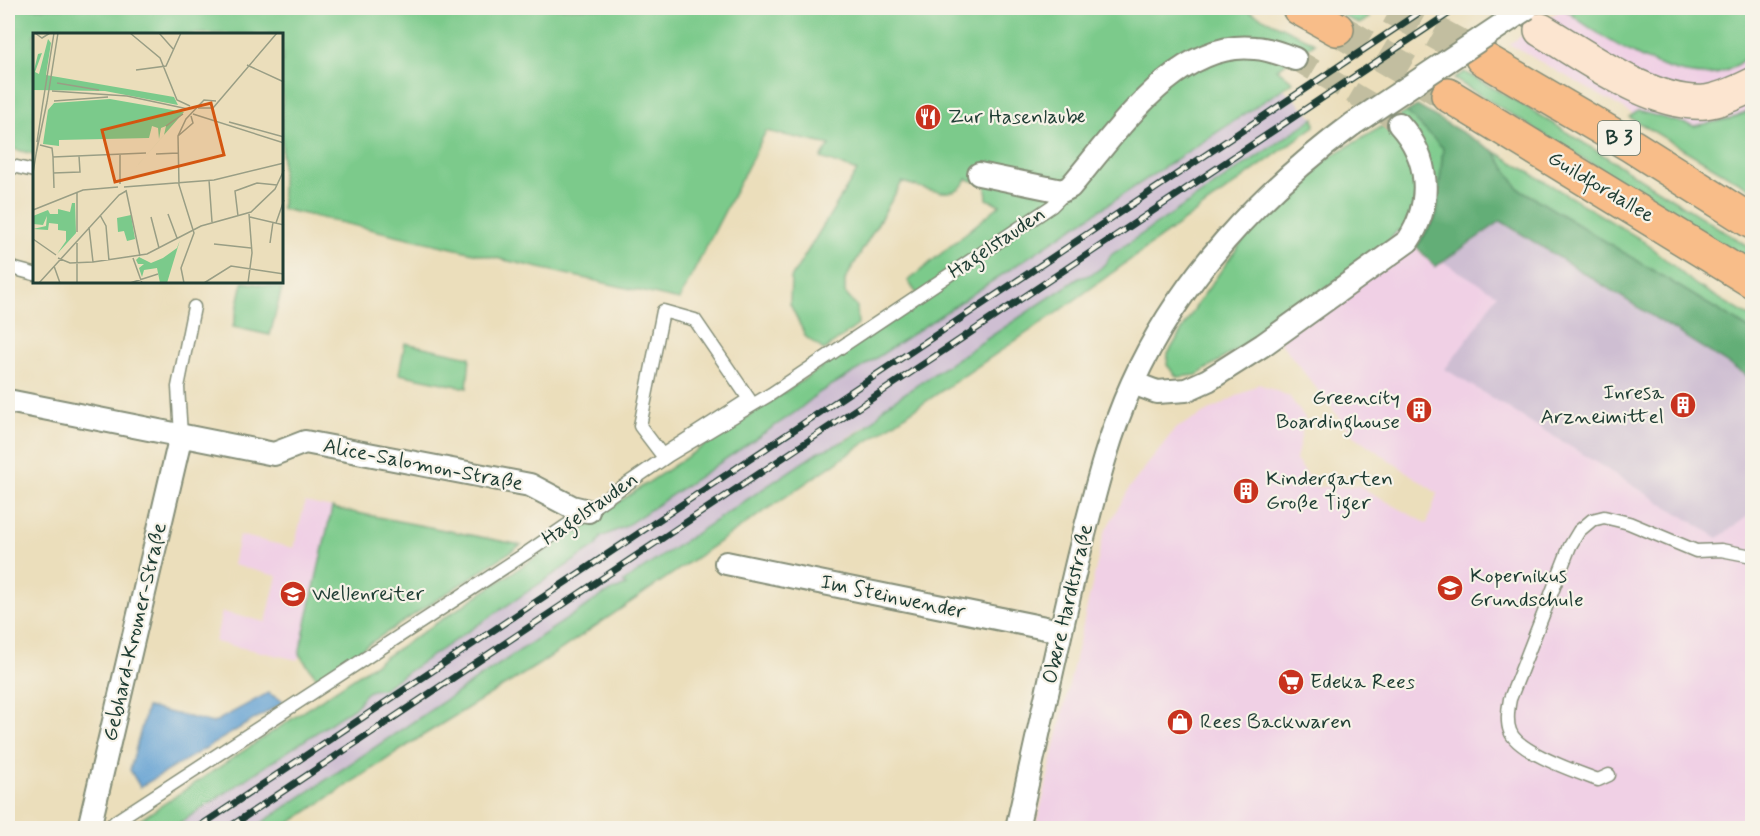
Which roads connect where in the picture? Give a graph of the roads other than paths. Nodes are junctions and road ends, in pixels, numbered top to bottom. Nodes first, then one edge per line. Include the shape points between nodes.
1 (1299, 8) edge
2 (1534, 19) edge
3 (1337, 29) tunnel mouth
4 (1295, 58) tunnel mouth
5 (1482, 58) tunnel mouth
6 (1752, 85) edge
7 (1448, 95) tunnel mouth
8 (1399, 124) tunnel mouth
9 (8, 165) edge
10 (33, 171) edge
11 (980, 174) dead end
12 (1070, 187) junction
13 (1752, 222) edge
14 (8, 267) edge
15 (33, 274) edge
16 (1752, 281) edge
17 (194, 307) dead end
18 (1132, 383) junction
19 (8, 401) edge
20 (640, 426) joint
21 (181, 435) junction
22 (588, 511) junction
23 (1752, 556) edge
24 (726, 563) dead end
25 (1060, 631) junction
26 (1609, 775) dead end
27 (89, 828) edge
28 (108, 828) edge
29 (1017, 828) edge

1 - 3 highway
2 - 6 street via 1644,89 1678,101 1706,102
2 - 18 street, Obere Hardtstraße, bridge via 1353,124 1311,155 1233,231 1184,294
4 - 12 street, Hagelstauden via 1253,47 1226,50 1197,60 1166,78
5 - 13 highway, B 3
7 - 16 highway, Guildfordallee / B 3
8 - 18 street via 1417,151 1425,185 1418,226 1408,242 1208,380 1186,390 1157,392
9 - 10 lane
11 - 12 street, Hagelstauden via 1048,189 1062,191
12 - 22 lane, Hagelstauden via 1052,206
14 - 15 lane
17 - 21 lane via 178,387
18 - 25 street, Obere Hardtstraße via 1099,477
19 - 21 street, Alice-Salomon-Straße
20 - 20 lane via 663,311 695,320 749,399 662,455
21 - 22 street, Alice-Salomon-Straße via 274,454 305,442 530,485
21 - 27 street, Gebhard-Kromer-Straße
22 - 28 lane, Hagelstauden
23 - 26 lane via 1696,550 1604,517 1592,520 1579,531 1510,699 1510,732 1521,746 1598,780
24 - 25 street, Im Steinwender
25 - 29 street, Obere Hardtstraße

